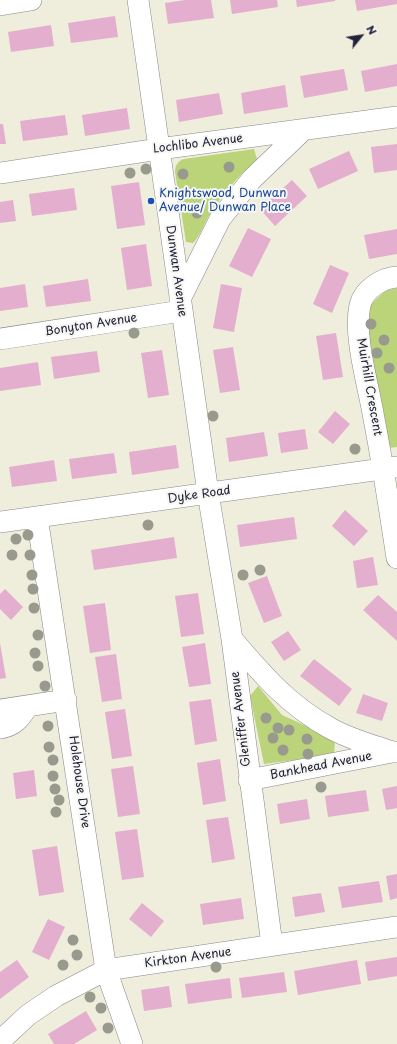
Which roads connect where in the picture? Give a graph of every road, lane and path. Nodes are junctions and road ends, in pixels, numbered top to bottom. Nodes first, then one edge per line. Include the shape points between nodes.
1 (31, 0) edge
2 (138, 0) edge
3 (0, 5) edge
4 (397, 117) edge
5 (304, 130) junction
6 (159, 149) junction
7 (0, 173) edge
8 (397, 277) edge
9 (181, 305) junction
10 (0, 339) edge
11 (390, 468) edge
12 (208, 493) junction
13 (37, 517) junction
14 (0, 522) edge
15 (397, 558) edge
16 (232, 638) junction
17 (66, 700) junction
18 (28, 706) junction
19 (0, 710) edge
20 (0, 728) edge
21 (395, 752) edge
22 (249, 780) junction
23 (397, 927) edge
24 (272, 945) junction
25 (106, 970) junction
26 (2, 1035) edge
27 (132, 1044) edge

1 - 3 street
2 - 6 street, Dunwan Avenue
4 - 5 street, Lochlibo Avenue
5 - 6 street, Lochlibo Avenue
5 - 9 street via 252,179 220,219
6 - 7 street, Lochlibo Avenue
6 - 9 street, Dunwan Avenue
8 - 11 street, Muirhill Crescent via 382,281 368,290 360,304 359,333
9 - 10 street, Bonyton Avenue
9 - 12 street, Dunwan Avenue
11 - 12 street, Dyke Road
11 - 15 street, Muirhill Crescent
12 - 13 street, Dyke Road
12 - 16 street, Gleniffer Avenue
13 - 14 street, Dyke Road
13 - 17 street, Holehouse Drive
16 - 21 street, Bankhead Avenue via 294,706 331,729
16 - 22 street, Gleniffer Avenue
17 - 18 street
17 - 25 street, Holehouse Drive
18 - 19 street
18 - 20 street via 18,722
21 - 22 street, Bankhead Avenue
22 - 24 street, Gleniffer Avenue
23 - 24 street, Kirkton Avenue
24 - 25 street, Kirkton Avenue
25 - 26 street, Kirkton Avenue via 56,996
25 - 27 street, Holehouse Drive

